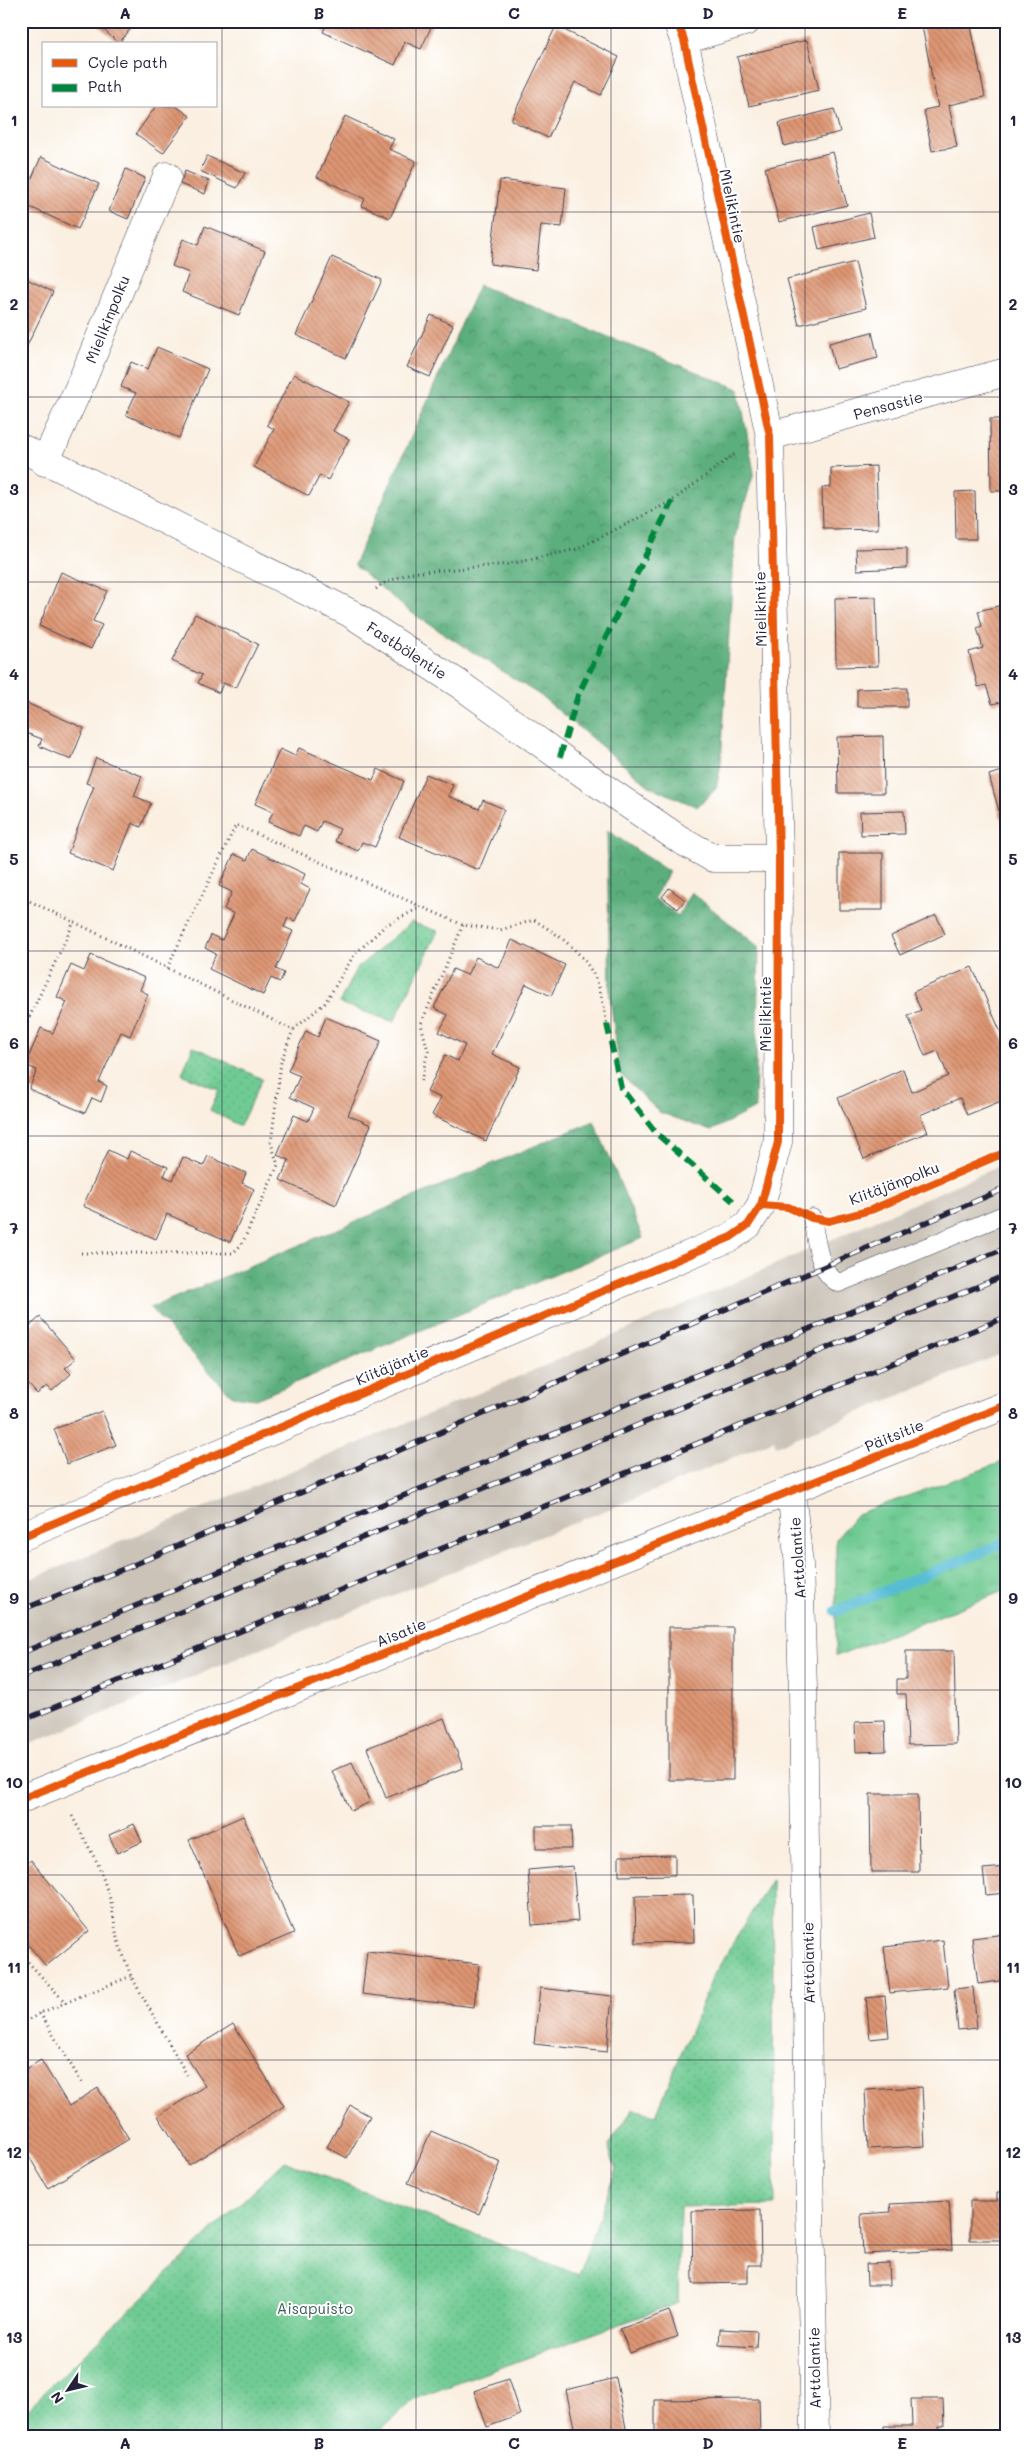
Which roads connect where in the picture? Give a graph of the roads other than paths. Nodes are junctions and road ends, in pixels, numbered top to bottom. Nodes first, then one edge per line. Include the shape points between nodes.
1 (747, 21) edge
2 (681, 31) edge
3 (167, 176) dead end
4 (1006, 372) edge
5 (770, 436) junction
6 (21, 448) edge
7 (45, 462) junction
8 (779, 858) junction
9 (761, 1204) joint
10 (1006, 1214) edge
11 (812, 1218) dead end
12 (1006, 1405) edge
13 (791, 1490) junction
14 (21, 1537) edge
15 (21, 1799) edge
16 (815, 2436) edge

1 - 2 street
2 - 5 street, Mielikintie
3 - 7 street, Mielikinpolku
4 - 5 street, Pensastie
5 - 8 street, Mielikintie
6 - 7 street, Fastbölentie
7 - 8 street, Fastbölentie via 350,613 459,684 679,839 713,858
8 - 9 street, Mielikintie via 778,1142
9 - 14 street, Kiitäjäntie via 748,1224 731,1237
10 - 11 lane via 839,1283 832,1280 824,1267
12 - 13 street, Päitsitie
13 - 15 street, Aisatie
13 - 16 street, Arttolantie via 799,1565 803,1689

